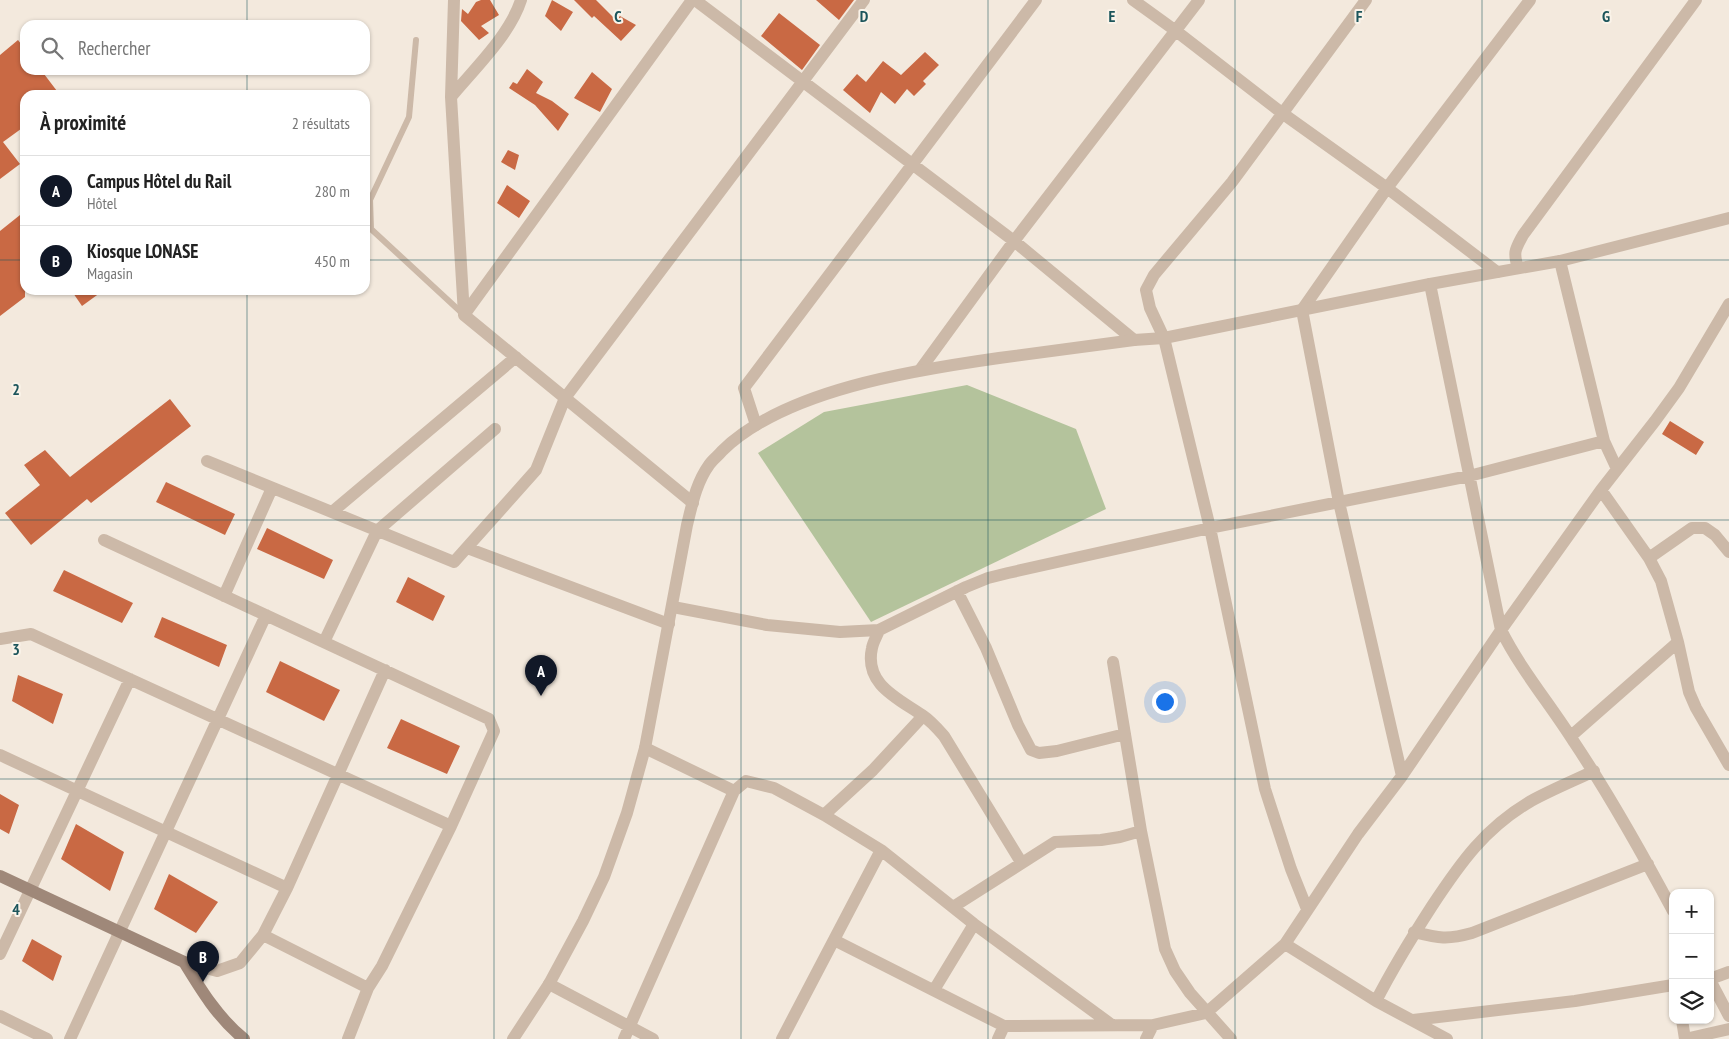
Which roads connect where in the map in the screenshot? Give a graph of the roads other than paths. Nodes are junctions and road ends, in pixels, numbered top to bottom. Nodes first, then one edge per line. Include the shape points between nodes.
1 (454, 0) edge
2 (521, 0) edge
3 (694, 0) edge
4 (864, 0) edge
5 (1036, 0) edge
6 (1133, 0) edge
7 (1199, 0) edge
8 (1366, 0) edge
9 (1530, 0) edge
10 (1696, 0) edge
11 (1176, 31) junction
12 (416, 40) dead end
13 (802, 82) junction
14 (451, 97) junction
15 (1282, 113) junction
16 (912, 165) junction
17 (1387, 188) junction
18 (1729, 218) edge
19 (1014, 241) junction
20 (1560, 261) junction
21 (1518, 268) junction
22 (1497, 272) junction
23 (1430, 284) junction
24 (1729, 304) edge
25 (1302, 310) junction
26 (464, 315) junction
27 (1164, 338) junction
28 (1134, 340) junction
29 (516, 357) junction
30 (920, 370) junction
31 (565, 398) junction
32 (756, 425) junction
33 (495, 430) dead end
34 (1604, 441) junction
35 (207, 461) dead end
36 (1617, 469) junction
37 (1469, 476) junction
38 (272, 488) junction
39 (1601, 490) junction
40 (1339, 502) junction
41 (693, 503) junction
42 (332, 512) junction
43 (1210, 528) junction
44 (377, 531) junction
45 (104, 540) dead end
46 (467, 548) junction
47 (1729, 552) edge
48 (1649, 558) junction
49 (957, 591) junction
50 (224, 596) junction
51 (673, 606) junction
52 (266, 615) junction
53 (669, 624) junction
54 (879, 630) junction
55 (1501, 630) junction
56 (0, 639) edge
57 (324, 642) junction
58 (1678, 642) junction
59 (1113, 662) dead end
60 (385, 670) junction
61 (130, 679) junction
62 (923, 716) junction
63 (218, 719) junction
64 (1125, 734) junction
65 (1570, 736) junction
66 (645, 748) junction
67 (0, 755) edge
68 (1729, 765) edge
69 (1594, 771) junction
70 (338, 774) junction
71 (1402, 776) junction
72 (78, 791) junction
73 (734, 791) junction
74 (824, 815) junction
75 (451, 826) junction
76 (1141, 831) junction
77 (166, 832) junction
78 (881, 850) junction
79 (1021, 862) junction
80 (1648, 864) junction
81 (0, 876) edge
82 (287, 888) junction
83 (30, 890) junction
84 (1669, 903) edge
85 (953, 907) junction
86 (1307, 909) junction
87 (974, 924) junction
88 (120, 932) junction
89 (1414, 932) junction
90 (263, 935) junction
91 (834, 940) junction
92 (1285, 944) junction
93 (0, 954) edge
94 (184, 962) junction
95 (1729, 972) edge
96 (1712, 979) edge
97 (549, 984) junction
98 (1669, 986) edge
99 (368, 988) junction
100 (1714, 988) edge
101 (934, 990) junction
102 (1376, 1001) junction
103 (1206, 1013) junction
104 (0, 1016) edge
105 (1729, 1016) edge
106 (1413, 1020) junction
107 (1683, 1024) edge
108 (1112, 1025) junction
109 (1153, 1025) junction
110 (1004, 1026) junction
111 (630, 1027) junction
112 (1729, 1029) edge
113 (787, 1037) edge
114 (47, 1039) edge
115 (70, 1039) edge
116 (244, 1039) edge
117 (348, 1039) edge
118 (513, 1039) edge
119 (624, 1039) edge
120 (653, 1039) edge
121 (998, 1039) edge
122 (1146, 1039) edge
123 (1231, 1039) edge
124 (1445, 1039) edge
125 (1685, 1039) edge

1 - 14 street
2 - 14 street via 498,40
3 - 13 street
3 - 26 street
4 - 13 street
5 - 16 street
6 - 11 street
7 - 11 street
8 - 15 street
9 - 17 street
10 - 21 street via 1523,235 1514,256
11 - 15 street
11 - 19 street
12 - 26 lane via 409,117 370,200 371,229
13 - 16 street
13 - 31 street
14 - 26 street
15 - 17 street
15 - 27 street via 1232,182 1154,275 1146,290 1150,308
16 - 19 street
16 - 32 street via 744,388
17 - 22 street
17 - 25 street
18 - 20 street
19 - 28 street
19 - 30 street
20 - 21 street
20 - 34 street
21 - 22 street
22 - 23 street
23 - 25 street
23 - 37 street
24 - 36 street via 1679,388
25 - 27 street
25 - 40 street
26 - 29 street
27 - 28 street
27 - 43 street
28 - 30 street
29 - 31 street
29 - 42 street
30 - 32 street via 798,404
31 - 41 street
31 - 46 street via 536,470
32 - 41 street via 735,439 709,464
33 - 44 street
34 - 36 street
34 - 37 street
35 - 38 street
36 - 39 street
37 - 40 street
37 - 55 street
38 - 42 street
38 - 50 street
39 - 48 street
39 - 55 street
40 - 43 street
40 - 71 street
41 - 51 street
42 - 44 street
43 - 49 street via 1008,573
43 - 86 street via 1265,789
44 - 46 street via 454,562
44 - 57 street
45 - 50 street
46 - 53 street
47 - 48 street via 1705,528 1692,528
48 - 58 street via 1661,581
49 - 54 street
49 - 64 street via 1031,750 1039,753 1058,751
50 - 52 street
51 - 53 street
51 - 54 street via 767,625 840,632
52 - 57 street
52 - 63 street
53 - 66 street
54 - 62 street via 872,648 871,664 878,682
55 - 65 street
55 - 71 street
56 - 61 street via 31,634
57 - 60 street
58 - 65 street
58 - 68 street via 1689,692
59 - 64 street
60 - 70 street
60 - 75 street via 489,719 494,731
61 - 63 street
61 - 72 street
62 - 74 street via 873,770
62 - 79 street via 944,736
63 - 70 street
63 - 77 street
64 - 76 street
65 - 69 street
66 - 73 street
66 - 97 street via 627,813 604,877
67 - 72 street
69 - 80 street
69 - 89 street via 1532,801 1481,840
70 - 75 street
70 - 82 street
71 - 86 street
72 - 77 street
72 - 83 street
73 - 74 street via 746,781 774,788
73 - 111 street
74 - 78 street
75 - 99 street
76 - 79 street via 1101,840 1055,842
76 - 103 street via 1165,949 1175,971
77 - 82 street
77 - 88 street
78 - 85 street
78 - 91 street
79 - 85 street
80 - 84 street
80 - 89 street via 1454,938
81 - 83 main road
82 - 90 street
83 - 88 main road
83 - 93 street
85 - 87 street
86 - 92 street
87 - 101 street
87 - 108 street
88 - 94 main road
88 - 115 street
89 - 102 street
90 - 94 street via 240,963 217,971
90 - 99 street
91 - 101 street
91 - 113 street
92 - 102 street
92 - 103 street
94 - 116 main road via 222,1018
95 - 96 street
97 - 111 street
97 - 118 street
98 - 106 street via 1575,1001
99 - 117 street
100 - 105 street
101 - 110 street
102 - 106 street
103 - 109 street
103 - 123 street
104 - 114 street
106 - 124 street
107 - 125 street
108 - 109 street
108 - 110 street
109 - 122 street
110 - 121 street
111 - 119 street
111 - 120 street
112 - 125 street

